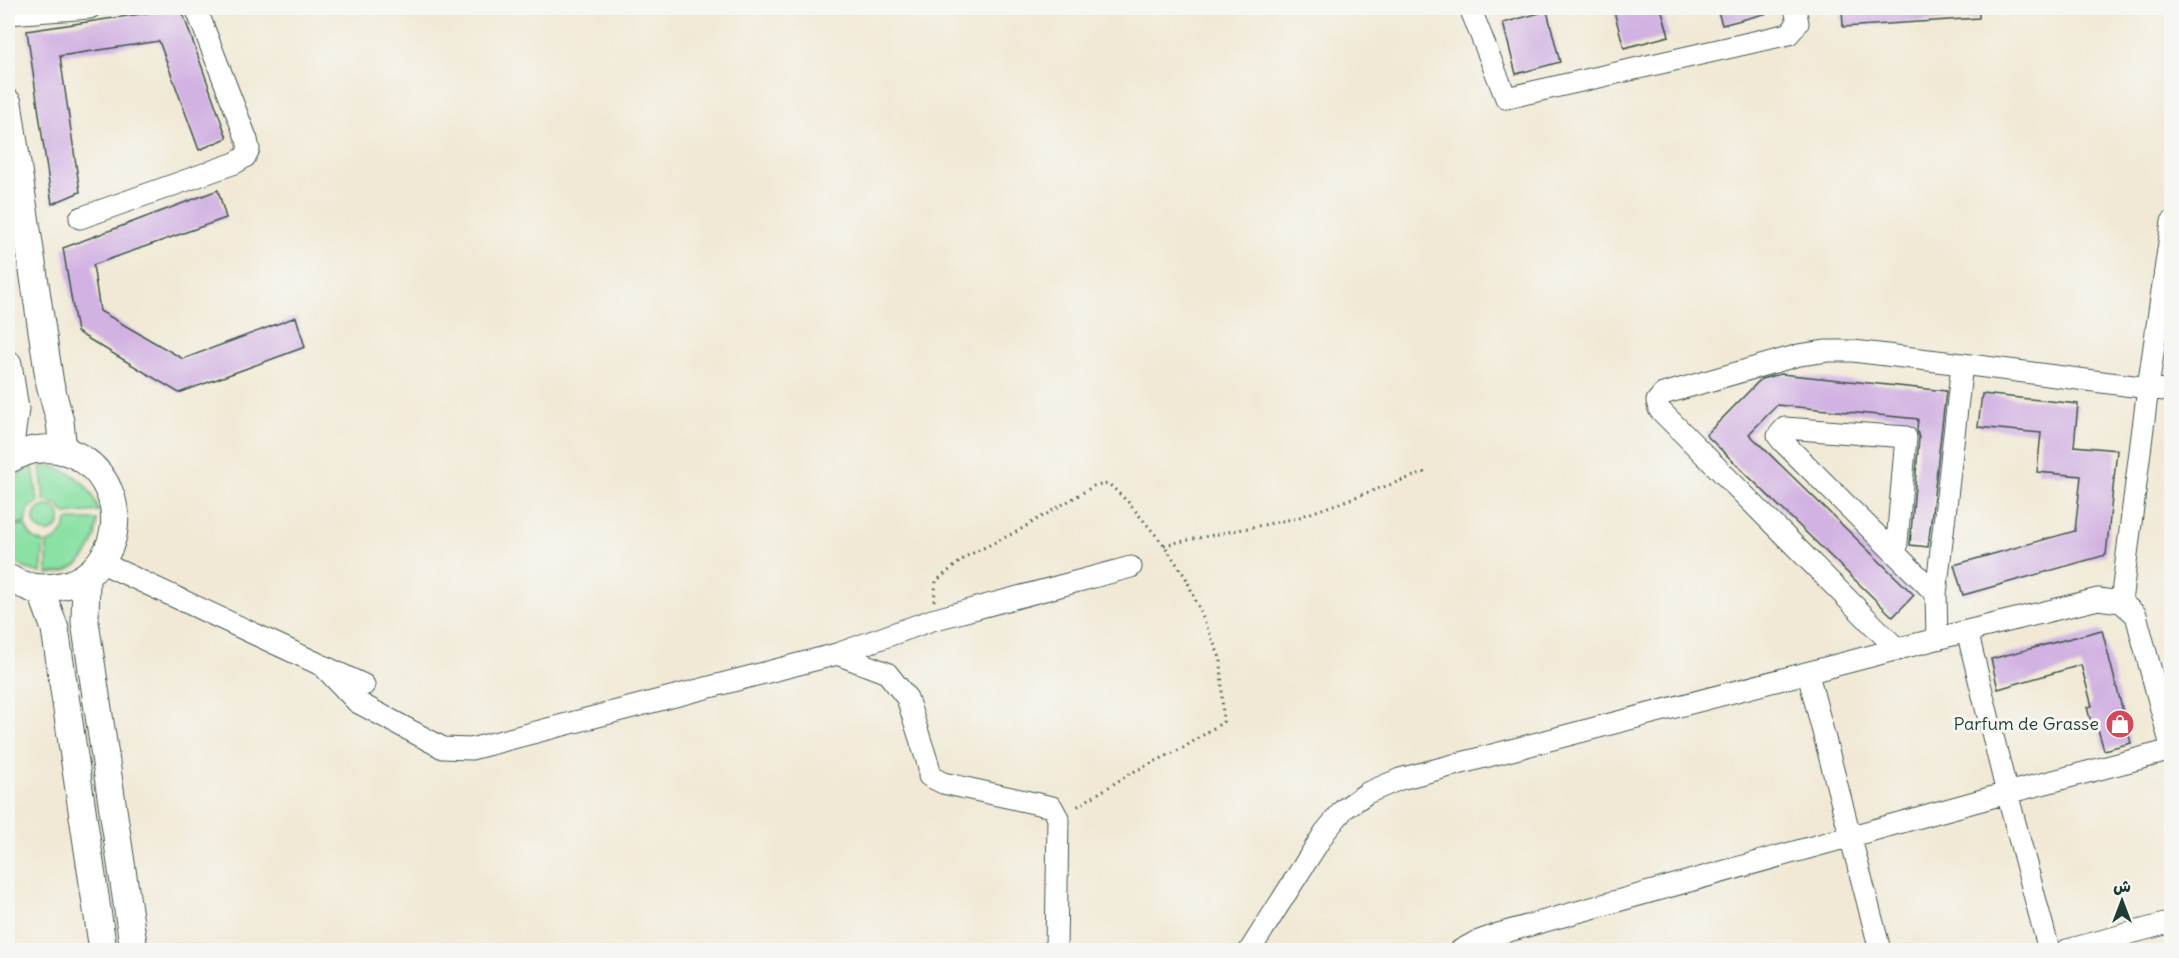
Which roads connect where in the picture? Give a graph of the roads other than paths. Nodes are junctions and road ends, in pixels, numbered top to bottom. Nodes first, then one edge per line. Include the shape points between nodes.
1 (90, 8) edge
2 (196, 8) edge
3 (1470, 8) edge
4 (1795, 8) edge
5 (8, 14) edge
6 (8, 104) edge
7 (80, 218) dead end
8 (2172, 222) edge
9 (8, 364) edge
10 (1962, 364) junction
11 (2148, 388) junction
12 (2172, 391) edge
13 (63, 451) junction
14 (8, 459) edge
15 (1896, 554) junction
16 (1131, 567) dead end
17 (93, 569) junction
18 (17, 582) edge
19 (1936, 594) junction
20 (2121, 602) junction
21 (1967, 631) junction
22 (1937, 639) junction
23 (1898, 650) junction
24 (837, 654) junction
25 (323, 666) junction
26 (1808, 674) junction
27 (364, 685) dead end
28 (2172, 750) edge
29 (2007, 793) junction
30 (1851, 836) junction
31 (2172, 922) edge
32 (1257, 948) edge
33 (103, 951) edge
34 (134, 951) edge
35 (1056, 951) edge
36 (1461, 951) edge
37 (1880, 951) edge
38 (2049, 951) edge
39 (2067, 951) edge

1 - 5 street
2 - 7 street via 247,140 249,149 245,157 235,164
3 - 4 street via 1506,98 1789,34 1797,23
6 - 13 main road
8 - 11 street
9 - 14 main road via 15,409
10 - 11 street
10 - 19 street
10 - 23 street via 1827,351 1663,394 1658,401 1659,409
11 - 12 street
11 - 20 street
13 - 14 main road via 43,448
13 - 17 main road via 81,458 97,471 115,506 110,545
15 - 15 street via 1906,437 1785,428 1778,436 1783,442
15 - 19 street
16 - 24 street via 932,620
17 - 18 main road via 67,585 47,589
17 - 25 street
17 - 34 main road via 85,622
18 - 33 main road via 42,592 55,629
19 - 22 street
20 - 21 street via 2098,599
20 - 28 street via 2136,615
21 - 22 street
21 - 29 street
22 - 23 street
23 - 26 street
24 - 25 street via 471,749 443,748 357,702
24 - 35 street via 887,673 907,698 929,776 943,783 1052,807 1058,818
25 - 27 street
26 - 30 street
26 - 32 street via 1400,779 1367,793 1344,809 1325,832
28 - 29 street
29 - 30 street
29 - 38 street
30 - 36 street via 1498,934
30 - 37 street
31 - 39 street

